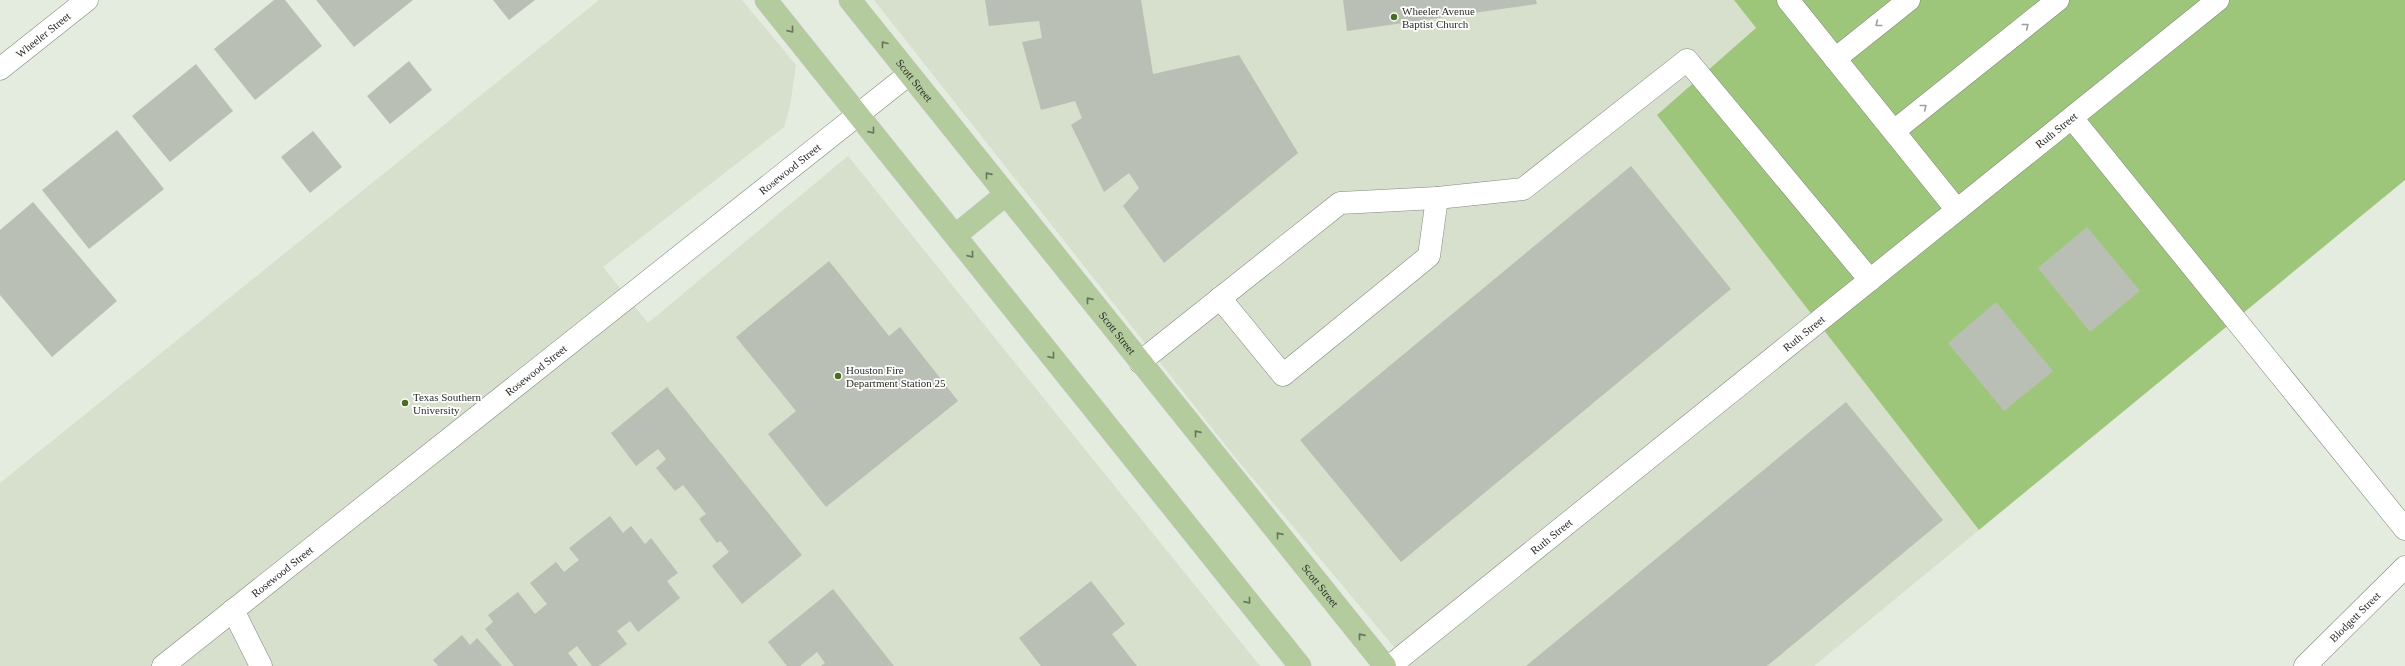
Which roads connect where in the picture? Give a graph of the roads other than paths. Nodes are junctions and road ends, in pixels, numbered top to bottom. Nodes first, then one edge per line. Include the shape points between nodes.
1 (87, 0) edge
2 (766, 0) edge
3 (850, 0) edge
4 (1788, 0) edge
5 (1909, 0) edge
6 (2058, 0) edge
7 (2218, 0) edge
8 (1835, 59) junction
9 (0, 69) edge
10 (908, 75) junction
11 (858, 114) junction
12 (2072, 118) junction
13 (1894, 131) junction
14 (1005, 195) junction
15 (1437, 198) junction
16 (1957, 210) junction
17 (956, 235) junction
18 (1870, 280) junction
19 (1220, 298) junction
20 (1140, 362) junction
21 (2405, 529) edge
22 (2405, 566) edge
23 (233, 610) junction
24 (163, 666) edge
25 (261, 666) edge
26 (1300, 666) edge
27 (1385, 666) edge
28 (1390, 666) edge
29 (2305, 666) edge

1 - 9 street, Wheeler Street
2 -> 11 main road
10 -> 3 main road, Scott Street
4 - 8 street
5 -> 8 street
13 -> 6 street
7 - 12 street, Ruth Street
8 - 13 street
10 - 11 street, Rosewood Street
14 -> 10 main road, Scott Street
11 -> 17 main road
11 - 23 street, Rosewood Street
12 - 16 street, Ruth Street
12 - 21 street
13 - 16 street
14 - 17 main road
20 -> 14 main road, Scott Street
15 - 18 street via 1523,189 1687,60
15 - 19 street via 1340,203
15 - 19 street via 1429,256 1283,375
16 - 18 street, Ruth Street
17 -> 26 main road
18 - 28 street, Ruth Street
19 - 20 street
27 -> 20 main road, Scott Street
22 - 29 street, Blodgett Street
23 - 24 street, Rosewood Street
23 - 25 street

